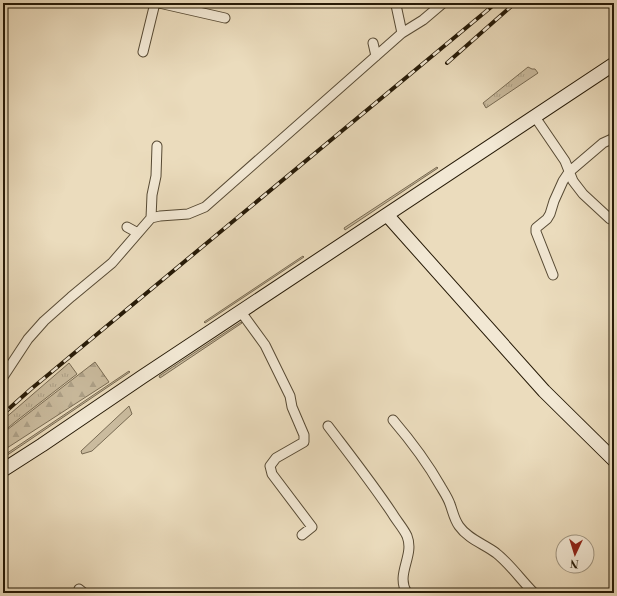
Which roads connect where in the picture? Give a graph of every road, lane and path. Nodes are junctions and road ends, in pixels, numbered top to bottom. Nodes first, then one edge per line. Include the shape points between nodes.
1 (155, 3) edge
2 (159, 3) edge
3 (443, 3) edge
4 (396, 5) dead end
5 (225, 18) dead end
6 (402, 33) junction
7 (374, 43) dead end
8 (143, 52) dead end
9 (376, 56) junction
10 (614, 64) edge
11 (535, 117) junction
12 (614, 138) edge
13 (157, 146) dead end
14 (569, 172) junction
15 (388, 215) junction
16 (151, 218) junction
17 (610, 219) dead end
18 (127, 227) dead end
19 (138, 233) junction
20 (553, 275) dead end
21 (241, 312) junction
22 (3, 376) edge
23 (393, 420) dead end
24 (328, 426) dead end
25 (614, 460) edge
26 (3, 470) edge
27 (302, 535) dead end
28 (407, 593) edge
29 (534, 593) edge

1 - 8 street
2 - 5 street
3 - 6 street
4 - 6 street
6 - 9 street
7 - 9 street
9 - 16 street via 205,207 188,214
10 - 11 main road
11 - 14 street via 565,161
11 - 15 main road
12 - 14 street via 603,143
13 - 16 street
14 - 17 street via 583,194
14 - 20 street via 550,214 536,228
15 - 21 main road
15 - 25 main road via 544,391
16 - 19 street
18 - 19 street
19 - 22 street via 112,263 44,321 28,339
21 - 26 main road
21 - 27 street via 265,345 290,396 304,435 304,442 276,458 270,466 272,474 312,527
23 - 29 street via 441,487 460,528 469,537 497,554
24 - 28 street via 407,536 408,554 402,584

